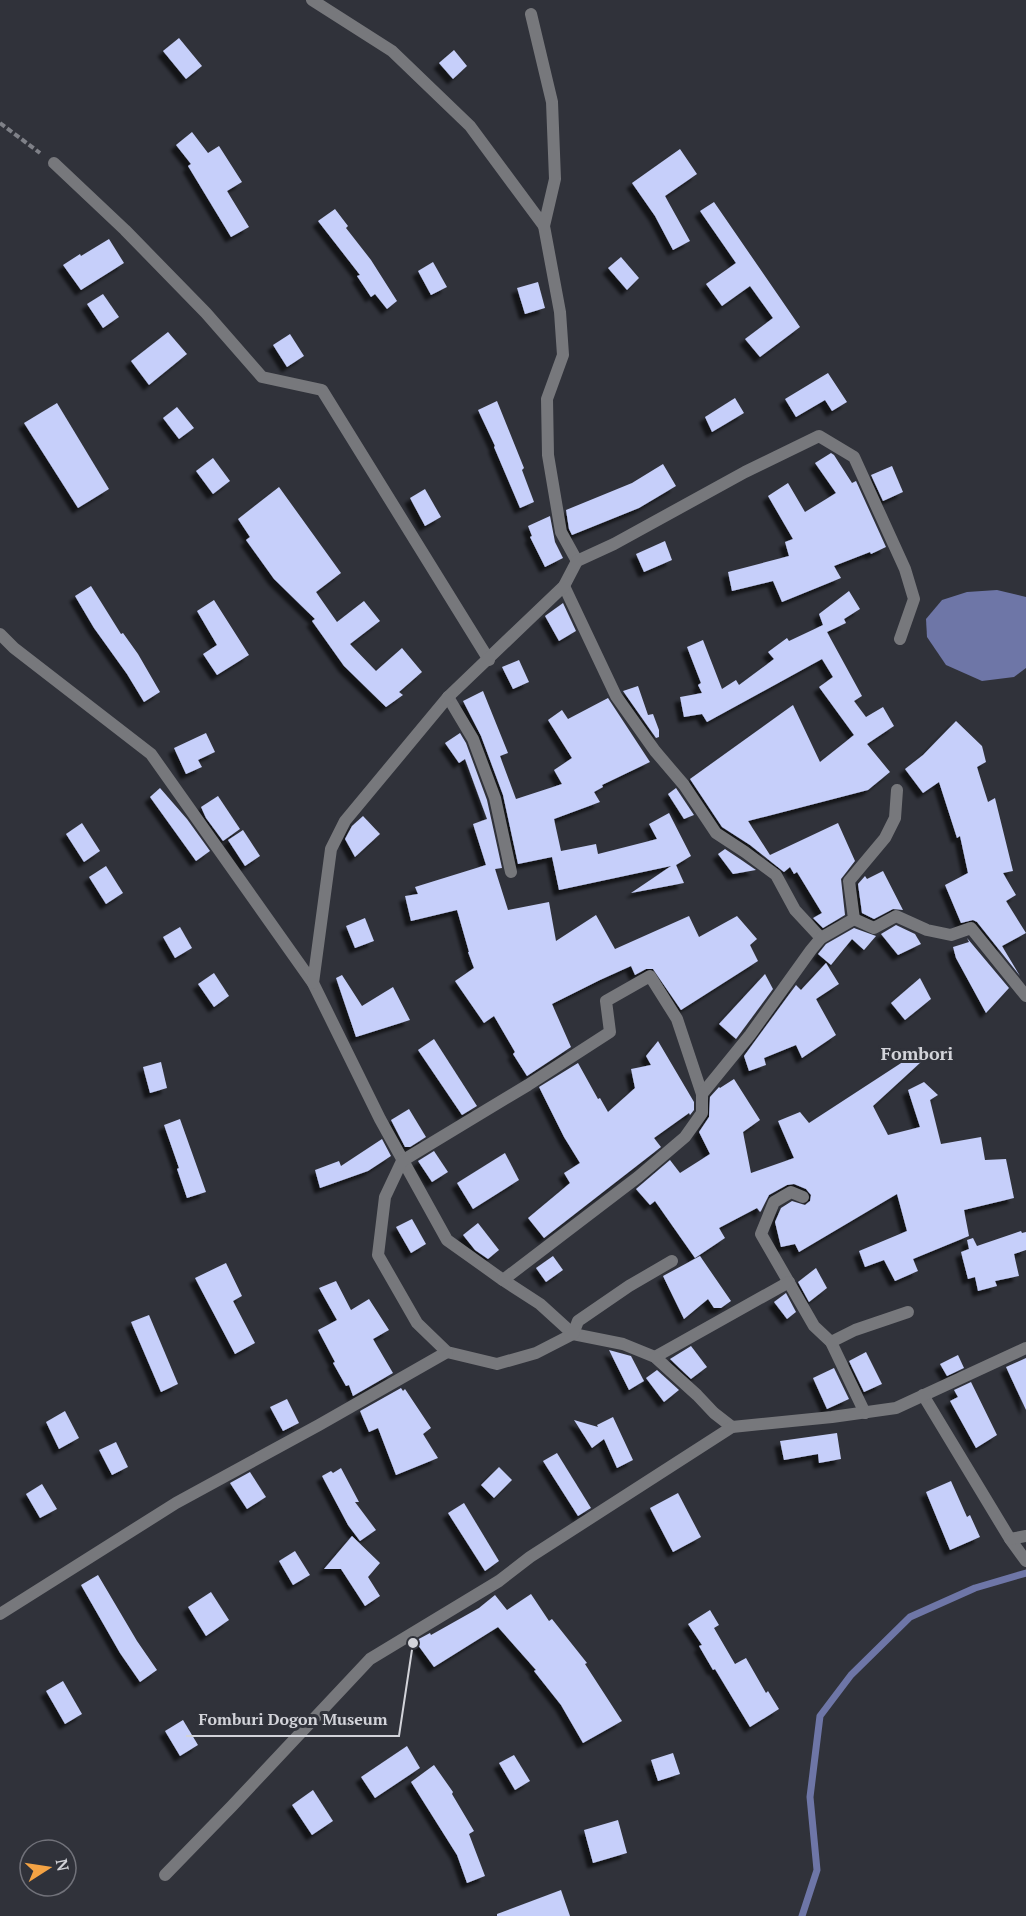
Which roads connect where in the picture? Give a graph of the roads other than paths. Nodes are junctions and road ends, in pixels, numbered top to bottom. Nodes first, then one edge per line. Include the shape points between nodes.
1 (312, 0) edge
2 (531, 14) dead end
3 (54, 164) road end
4 (544, 226) junction
5 (577, 561) junction
6 (564, 586) junction
7 (0, 634) edge
8 (900, 639) dead end
9 (489, 660) junction
10 (448, 697) junction
11 (897, 790) dead end
12 (511, 872) dead end
13 (854, 919) junction
14 (821, 938) junction
15 (313, 983) junction
16 (1026, 996) edge
17 (702, 1094) junction
18 (402, 1161) junction
19 (803, 1197) dead end
20 (672, 1261) dead end
21 (502, 1280) junction
22 (789, 1282) junction
23 (908, 1312) dead end
24 (573, 1334) junction
25 (831, 1342) junction
26 (1026, 1348) edge
27 (447, 1352) junction
28 (655, 1357) junction
29 (923, 1395) junction
30 (865, 1413) junction
31 (732, 1427) junction
32 (1026, 1536) edge
33 (1010, 1539) junction
34 (1026, 1561) edge
35 (0, 1614) edge
36 (165, 1875) dead end

1 - 4 street via 392,51 470,126
2 - 4 street via 552,102 555,179
3 - 9 street via 206,313 262,377 322,390
4 - 5 street via 561,312 563,355 547,399 548,455 561,532
5 - 6 street
5 - 8 street via 819,435 854,457 905,569 914,599
6 - 9 street
6 - 14 street via 616,696 655,751 716,833 776,875 795,910
7 - 15 street via 151,754
9 - 10 street
10 - 12 street via 473,739 495,798
10 - 15 street via 345,821 331,849
11 - 13 street via 895,818 885,838 849,881
13 - 14 street
13 - 16 street via 874,928 896,916 927,930 951,935 971,928
14 - 17 street
15 - 18 street
17 - 18 street via 677,1019 650,976 606,1001 610,1032
17 - 21 street via 702,1113 685,1137
18 - 21 street via 447,1240
18 - 27 street via 385,1197 378,1255 417,1323
19 - 22 street via 791,1192 774,1202 762,1234
20 - 24 street via 578,1321
21 - 24 street via 540,1304
22 - 25 street via 814,1326
22 - 28 street
23 - 25 street
24 - 27 street via 536,1353 497,1364
24 - 28 street via 623,1344
25 - 30 street
26 - 29 street
27 - 35 street via 176,1503
28 - 31 street
29 - 30 street via 896,1408
29 - 33 street
30 - 31 street
31 - 36 street via 499,1581 370,1659
32 - 33 street
33 - 34 street

